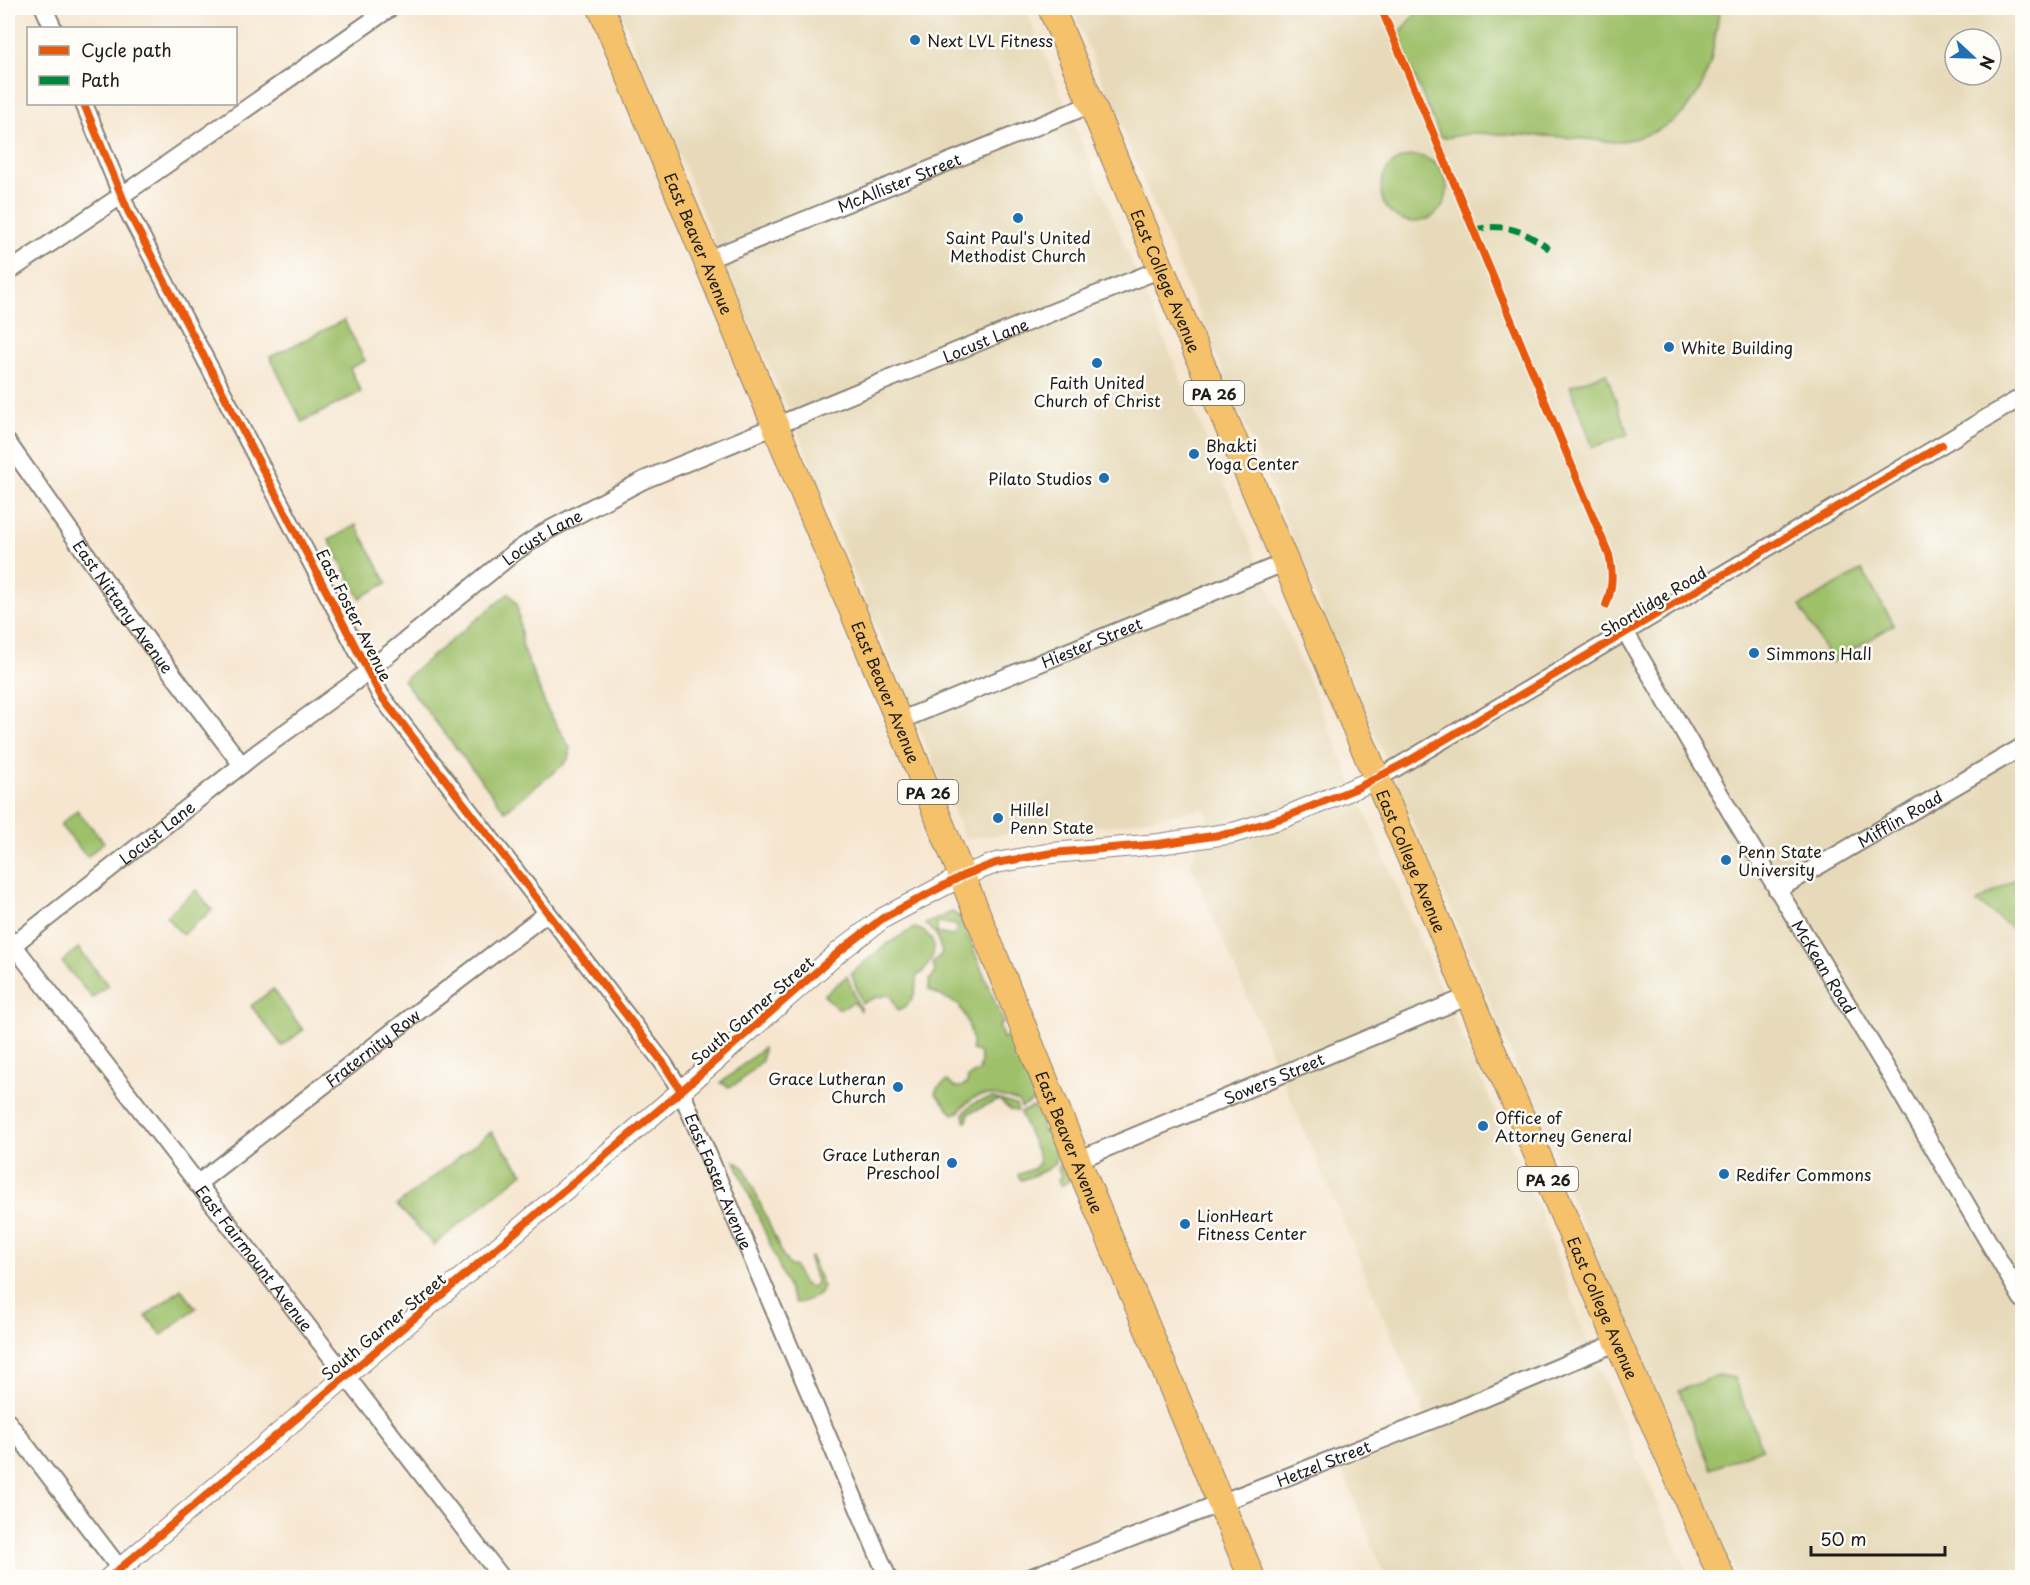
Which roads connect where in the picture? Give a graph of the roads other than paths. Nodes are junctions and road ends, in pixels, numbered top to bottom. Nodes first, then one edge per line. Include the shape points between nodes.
1 (44, 8) edge
2 (390, 8) edge
3 (601, 8) edge
4 (1052, 8) edge
5 (53, 27) edge
6 (1092, 104) junction
7 (84, 105) edge
8 (121, 195) junction
9 (706, 260) junction
10 (1161, 269) junction
11 (8, 272) edge
12 (2022, 397) edge
13 (775, 426) junction
14 (8, 443) edge
15 (1286, 562) junction
16 (1626, 633) junction
17 (368, 670) junction
18 (899, 721) junction
19 (2022, 747) edge
20 (242, 765) junction
21 (1377, 779) junction
22 (962, 876) junction
23 (1777, 890) junction
24 (547, 913) junction
25 (9, 944) edge
26 (1469, 996) junction
27 (681, 1091) junction
28 (1078, 1160) junction
29 (197, 1184) junction
30 (2022, 1299) edge
31 (1618, 1342) junction
32 (345, 1376) junction
33 (8, 1422) edge
34 (1221, 1502) junction
35 (119, 1574) edge
36 (502, 1578) edge
37 (888, 1578) edge
38 (1029, 1578) edge
39 (1252, 1578) edge
40 (1722, 1578) edge

1 - 5 street
2 - 8 street
3 - 9 main road, East Beaver Avenue / PA 26
4 - 6 main road, East College Avenue / PA 26
6 - 9 street, McAllister Street
6 - 10 main road, East College Avenue / PA 26
7 - 8 street, East Foster Avenue
8 - 11 street
8 - 17 street, East Foster Avenue
9 - 13 main road, East Beaver Avenue / PA 26
10 - 13 street, Locust Lane
10 - 15 main road, East College Avenue / PA 26
12 - 16 street, Shortlidge Road
13 - 17 street, Locust Lane via 644,480 545,532
13 - 18 main road, East Beaver Avenue / PA 26
14 - 20 street, East Nittany Avenue via 152,647
15 - 18 street, Hiester Street
15 - 21 main road, East College Avenue / PA 26
16 - 21 street, Shortlidge Road
16 - 23 street, McKean Road
17 - 20 street, Locust Lane
17 - 24 street, East Foster Avenue via 402,725
18 - 22 main road, East Beaver Avenue / PA 26
19 - 23 street, Mifflin Road
20 - 25 street, Locust Lane
21 - 22 street, South Garner Street via 1285,817 1233,833 1026,857
21 - 26 main road, East College Avenue / PA 26
22 - 27 street, South Garner Street via 873,924
22 - 28 main road, East Beaver Avenue / PA 26
23 - 30 street, McKean Road
24 - 27 street, East Foster Avenue
24 - 29 street, Fraternity Row
25 - 29 street, East Fairmount Avenue
26 - 28 street, Sowers Street
26 - 31 main road, East College Avenue / PA 26
27 - 32 street, South Garner Street
27 - 37 street, East Foster Avenue
28 - 34 main road, East Beaver Avenue / PA 26
29 - 32 street, East Fairmount Avenue
31 - 34 street, Hetzel Street via 1445,1416
31 - 40 main road, East College Avenue / PA 26
32 - 35 street, South Garner Street
32 - 36 street, East Fairmount Avenue
33 - 35 street
34 - 38 street, Hetzel Street
34 - 39 main road, East Beaver Avenue / PA 26

